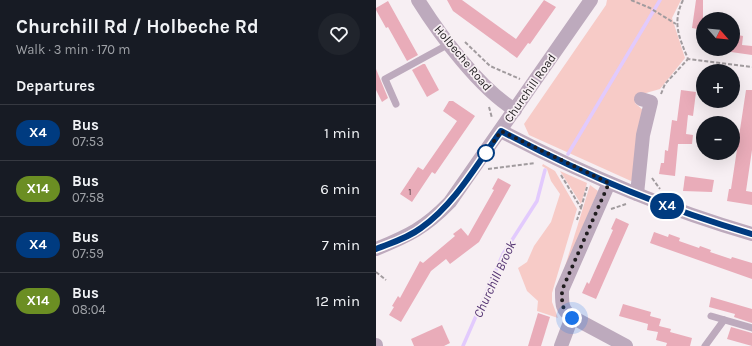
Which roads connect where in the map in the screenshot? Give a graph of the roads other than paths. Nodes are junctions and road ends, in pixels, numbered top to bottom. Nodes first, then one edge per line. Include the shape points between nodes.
1 (418, 0) edge
2 (591, 0) edge
3 (455, 41) junction
4 (646, 100) road end
5 (396, 104) dead end
6 (514, 110) junction
7 (501, 131) junction
8 (609, 183) junction
9 (641, 196) junction
10 (752, 234) edge
11 (376, 249) edge
12 (711, 316) dead end
13 (572, 318) junction
14 (724, 320) junction
15 (752, 328) edge
16 (561, 346) edge
17 (626, 346) edge
18 (705, 346) edge

1 - 3 street, Holbeche Road
2 - 6 street, Churchill Road
3 - 5 lane via 385,79
3 - 6 street, Holbeche Road via 494,96
4 - 9 street via 640,163
6 - 7 street, Churchill Road
7 - 8 street
7 - 11 street, Churchill Road via 450,202 408,236
8 - 9 street
8 - 13 street via 562,290 562,305 565,313
9 - 10 street via 704,220
12 - 14 lane
13 - 16 street
13 - 17 street
14 - 15 lane
14 - 18 lane

